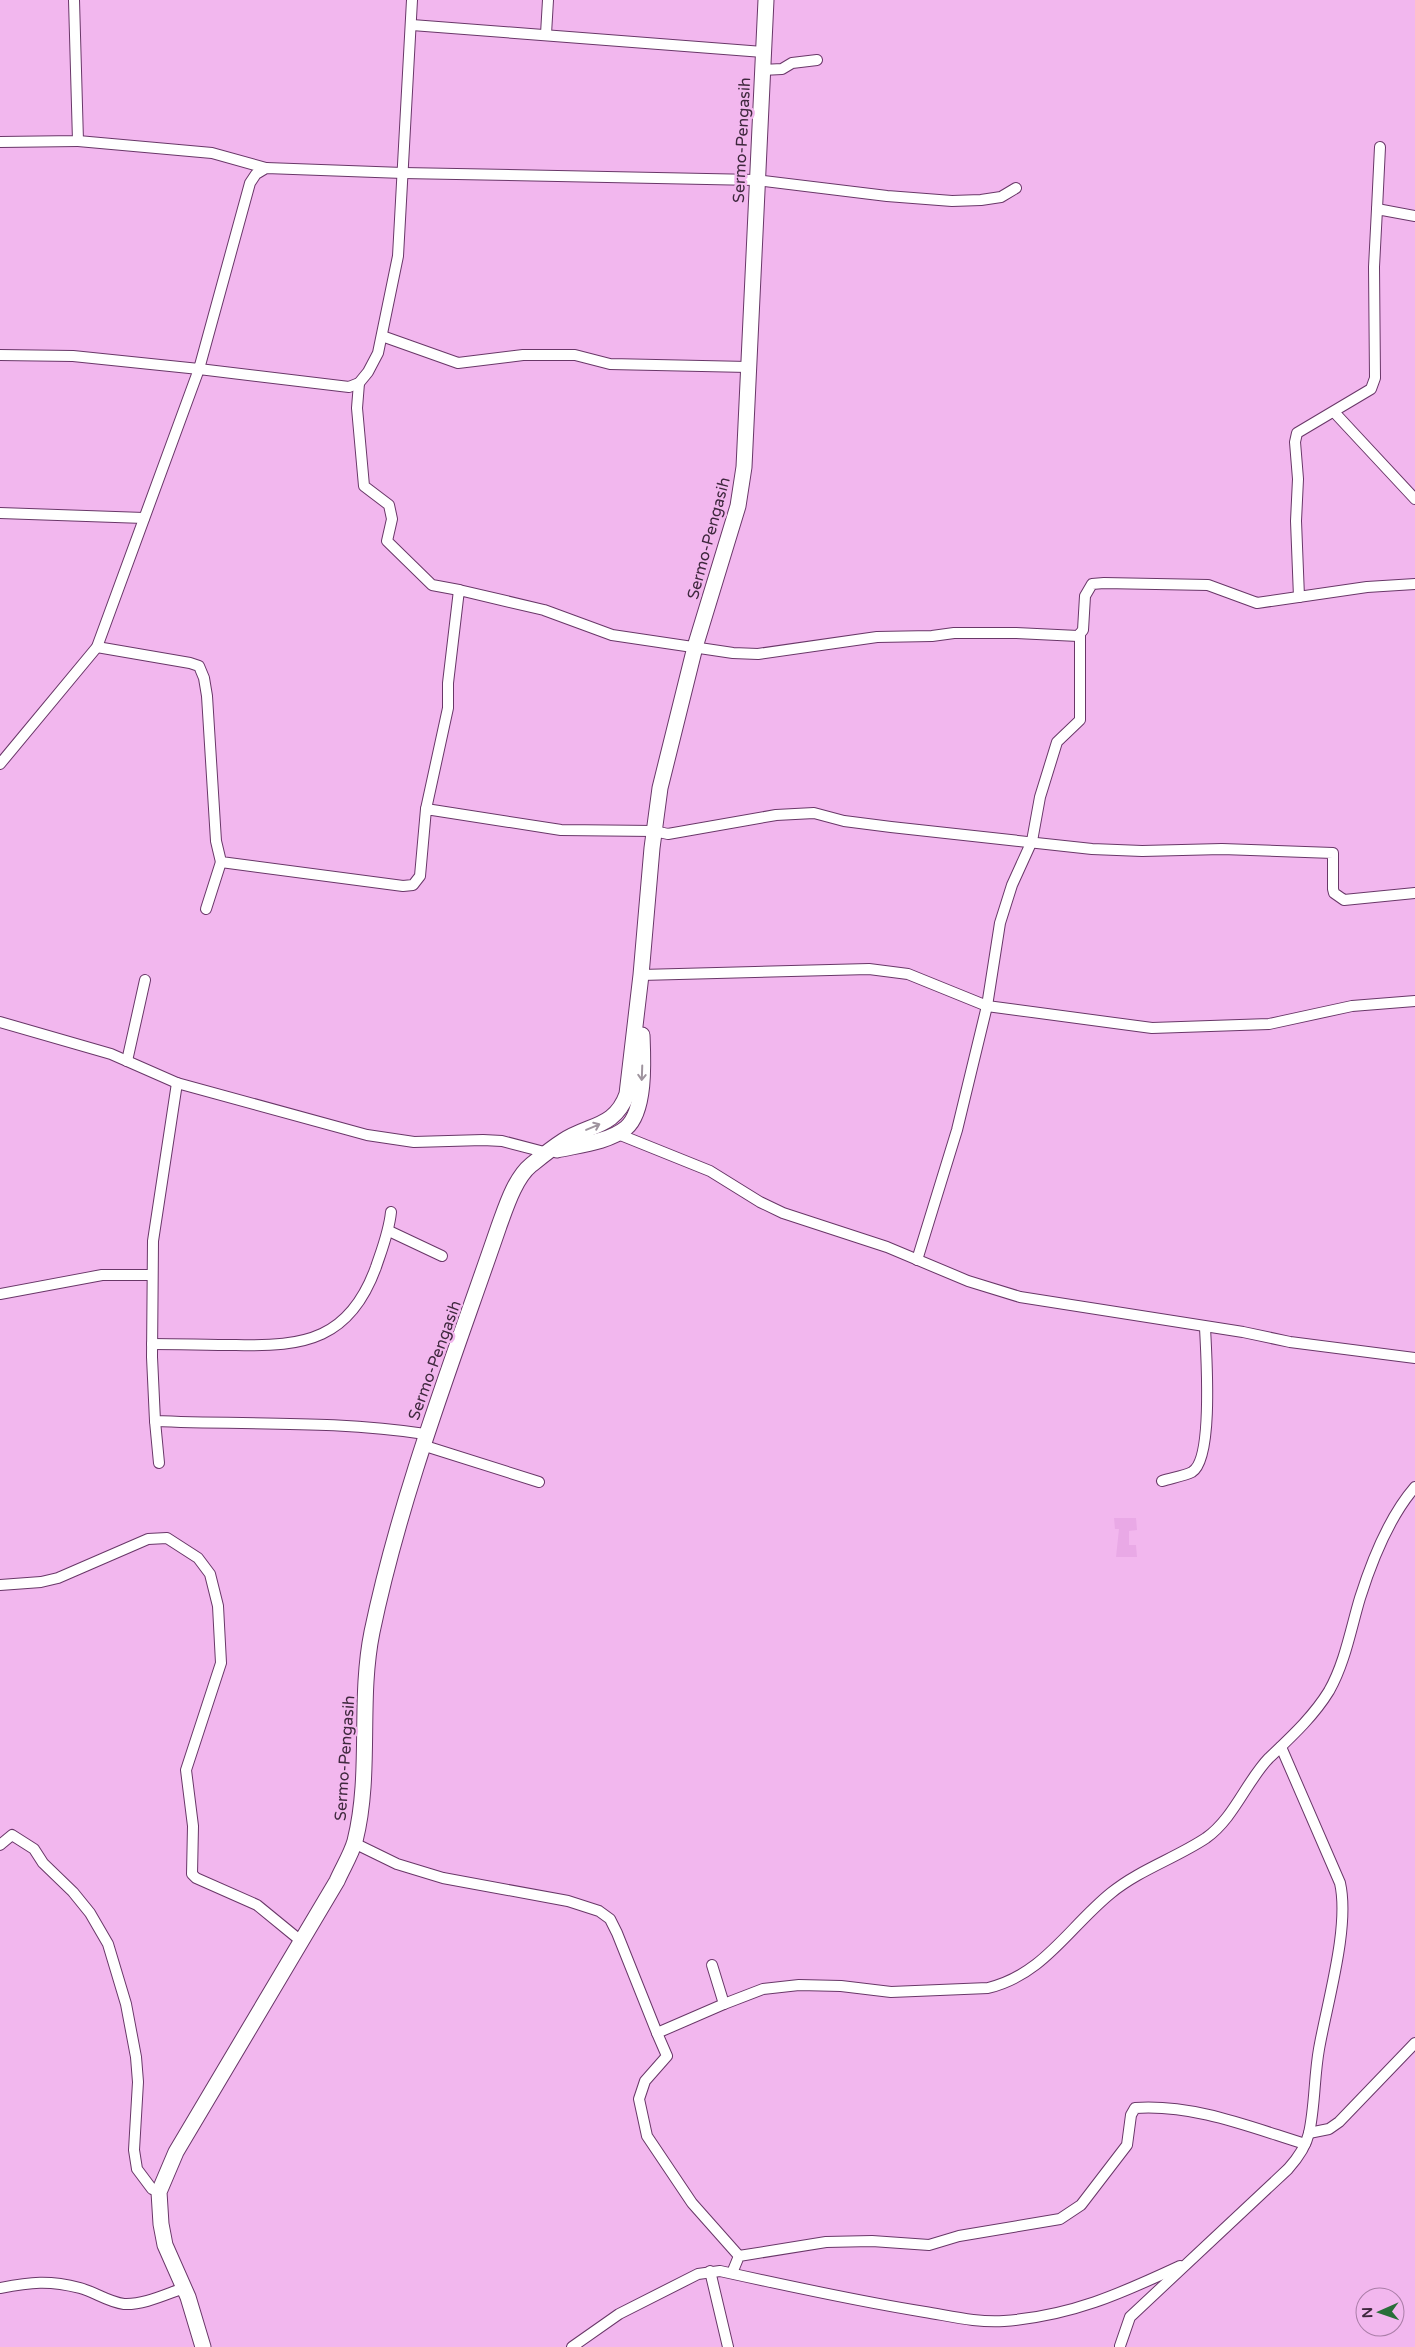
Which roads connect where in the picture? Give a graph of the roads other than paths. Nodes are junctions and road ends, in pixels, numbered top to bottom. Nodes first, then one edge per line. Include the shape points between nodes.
1 (74, 0) edge
2 (412, 0) edge
3 (548, 0) edge
4 (766, 0) edge
5 (412, 25) junction
6 (546, 34) junction
7 (763, 52) junction
8 (817, 60) dead end
9 (762, 70) junction
10 (78, 141) junction
11 (0, 142) edge
12 (1380, 147) dead end
13 (253, 164) junction
14 (266, 168) junction
15 (403, 173) junction
16 (253, 178) junction
17 (756, 180) junction
18 (1016, 188) dead end
19 (1377, 209) junction
20 (1415, 216) edge
21 (382, 336) junction
22 (0, 355) edge
23 (748, 367) junction
24 (199, 369) junction
25 (359, 383) junction
26 (1334, 412) junction
27 (1415, 499) edge
28 (0, 513) edge
29 (144, 518) junction
30 (1415, 584) edge
31 (459, 590) junction
32 (1299, 597) junction
33 (1080, 636) junction
34 (97, 647) junction
35 (695, 647) junction
36 (0, 764) edge
37 (426, 809) junction
38 (654, 831) junction
39 (1032, 841) junction
40 (220, 862) junction
41 (1415, 894) edge
42 (206, 909) dead end
43 (145, 980) dead end
44 (640, 982) junction
45 (1415, 1001) edge
46 (988, 1006) junction
47 (0, 1022) edge
48 (127, 1061) junction
49 (177, 1083) junction
50 (618, 1134) junction
51 (550, 1152) junction
52 (391, 1212) dead end
53 (389, 1231) junction
54 (442, 1256) dead end
55 (917, 1260) junction
56 (152, 1275) junction
57 (0, 1294) edge
58 (1205, 1327) junction
59 (152, 1344) junction
60 (1415, 1358) edge
61 (155, 1421) junction
62 (424, 1440) junction
63 (159, 1464) dead end
64 (1162, 1480) dead end
65 (539, 1482) dead end
66 (1415, 1487) edge
67 (0, 1585) edge
68 (1281, 1747) junction
69 (354, 1843) junction
70 (0, 1845) edge
71 (301, 1941) junction
72 (712, 1965) dead end
73 (724, 2004) junction
74 (657, 2033) junction
75 (1415, 2043) edge
76 (1309, 2133) junction
77 (1305, 2144) junction
78 (159, 2192) junction
79 (739, 2256) junction
80 (1190, 2262) junction
81 (710, 2271) junction
82 (732, 2273) junction
83 (0, 2288) edge
84 (184, 2288) junction
85 (1120, 2346) edge
86 (203, 2347) edge
87 (572, 2347) edge
88 (728, 2347) edge

1 - 10 street
2 - 5 street
3 - 6 street
4 - 7 main road, Sermo-Pengasih
5 - 6 street
5 - 15 street
6 - 7 street
7 - 9 main road, Sermo-Pengasih
8 - 9 street via 792,63 782,69
9 - 17 main road, Sermo-Pengasih
10 - 11 street
10 - 13 street via 212,153
12 - 19 street
13 - 14 street
13 - 16 street
14 - 15 street
14 - 16 street
15 - 17 street
15 - 21 street via 398,256
16 - 24 street via 245,197
17 - 18 street via 952,201 1001,197
17 - 23 main road, Sermo-Pengasih
19 - 20 street
19 - 26 street via 1375,378 1371,389
21 - 23 street via 458,363 523,355 575,355 610,364
21 - 25 street via 378,353
22 - 24 street via 73,356
23 - 35 main road, Sermo-Pengasih via 744,466 738,506
24 - 25 street via 349,387
24 - 29 street
25 - 31 street via 357,408 364,486 389,505 392,519 387,541 432,585
26 - 27 street
26 - 32 street via 1297,433 1295,442
28 - 29 street
29 - 34 street
30 - 32 street
31 - 35 street via 544,610 612,636
31 - 37 street via 448,708
32 - 33 street via 1258,603 1222,589 1197,584 1092,584 1085,596
33 - 35 street via 954,633 877,637 758,654
33 - 39 street via 1080,720 1057,742 1040,797
34 - 36 street
34 - 40 street via 199,666 207,696
35 - 38 main road, Sermo-Pengasih via 668,753
37 - 38 street via 561,830
37 - 40 street via 420,876 413,885 382,885
38 - 39 street via 679,834 776,815 814,813 844,821
38 - 44 main road, Sermo-Pengasih
39 - 41 street via 1092,849 1142,851 1222,849 1333,853 1333,889 1344,900
39 - 46 street via 1012,885 1000,923
40 - 42 street
43 - 48 street
44 - 46 street via 869,969 908,974
44 -> 50 main road, Sermo-Pengasih via 641,1090 635,1116
51 -> 44 main road, Sermo-Pengasih via 562,1142 606,1122 623,1106 629,1081
45 - 46 street via 1352,1006 1268,1024 1152,1028
46 - 55 street via 957,1130
47 - 48 street
48 - 49 street
49 - 51 street via 393,1140 493,1140
49 - 56 street via 152,1241
50 - 51 main road, Sermo-Pengasih
50 - 55 street via 710,1170 783,1213
51 - 62 main road, Sermo-Pengasih via 521,1175 500,1223
52 - 53 street
53 - 54 street
53 - 59 street via 362,1298 351,1312 315,1338 278,1346
55 - 58 street via 1020,1298
56 - 57 street via 102,1274
56 - 59 street
58 - 60 street
58 - 64 street via 1208,1406 1202,1459 1194,1471
59 - 61 street
61 - 62 street via 366,1427
61 - 63 street
62 - 65 street
62 - 69 main road, Sermo-Pengasih via 385,1574 372,1635 367,1672 361,1804
66 - 68 street via 1374,1557 1352,1632 1329,1690 1299,1730
67 - 71 street via 58,1578 157,1538 167,1538 206,1566 218,1606 221,1663 186,1770 193,1826 192,1874 257,1905
68 - 73 street via 1207,1837 1113,1891 1038,1965 1014,1979 988,1988 891,1992 799,1985 763,1989
68 - 76 street via 1344,1898
69 - 71 main road, Sermo-Pengasih
69 - 74 street via 397,1864 443,1878 568,1901 599,1911 610,1919 617,1933
70 - 78 street via 12,1835 34,1849 42,1863 90,1913 108,1944 126,2004 136,2057 138,2082 134,2150 137,2169 152,2189
71 - 78 main road, Sermo-Pengasih via 176,2152
72 - 73 street
73 - 74 street
74 - 79 street via 667,2056 645,2081 639,2099 647,2136 692,2203
75 - 76 street via 1339,2122 1329,2129
76 - 77 street
77 - 79 street via 1192,2111 1135,2108 1127,2145 1081,2205 1060,2220 959,2236 929,2245 826,2242
77 - 80 street via 1296,2161
78 - 84 main road, Sermo-Pengasih via 165,2245
79 - 82 street
80 - 82 street via 1106,2300 1059,2313 1001,2322 882,2306
80 - 85 street via 1130,2317
81 - 82 street
81 - 87 street via 619,2314
81 - 88 street
83 - 84 street via 37,2281 82,2288 104,2299 125,2304
84 - 86 main road, Sermo-Pengasih

